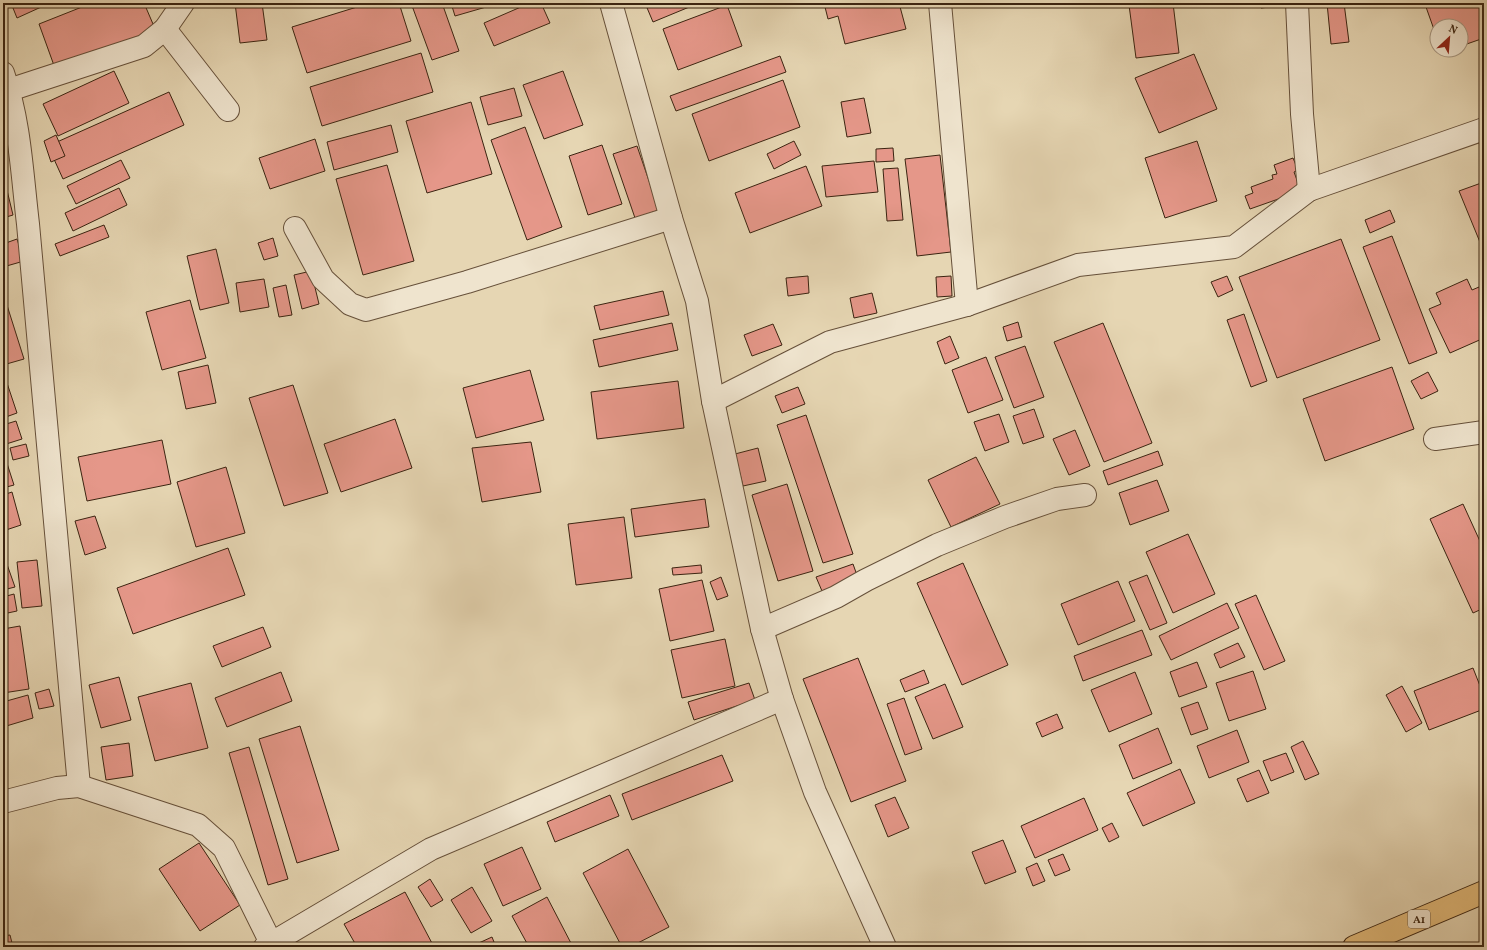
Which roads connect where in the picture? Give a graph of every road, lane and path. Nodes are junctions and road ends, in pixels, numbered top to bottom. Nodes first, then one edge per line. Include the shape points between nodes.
1 (183, 3) edge
2 (610, 3) edge
3 (940, 3) edge
4 (1297, 3) edge
5 (165, 29) junction
6 (6, 82) edge
7 (228, 110) dead end
8 (1484, 129) edge
9 (1309, 190) junction
10 (671, 218) junction
11 (295, 228) dead end
12 (967, 305) junction
13 (713, 401) junction
14 (1484, 432) edge
15 (1435, 439) dead end
16 (1085, 495) dead end
17 (762, 630) junction
18 (782, 699) junction
19 (79, 786) junction
20 (3, 802) edge
21 (1484, 892) edge
22 (268, 945) edge
23 (885, 947) edge
24 (1354, 947) edge

1 - 5 street
2 - 10 street
3 - 12 street
4 - 9 street via 1302,114
5 - 6 street via 144,46
5 - 7 street
6 - 19 street via 18,141 28,224
8 - 9 street
9 - 12 street via 1234,247 1078,265
10 - 11 street via 489,275 366,310 350,304 323,279
10 - 13 street via 697,301
12 - 13 street via 830,342
13 - 17 street
14 - 15 street
16 - 17 street via 1057,499 937,545 836,597
17 - 18 street
18 - 22 street via 431,849
18 - 23 street via 815,792
19 - 20 street via 57,788
19 - 22 street via 198,825 224,848
21 - 24 highway, A1

